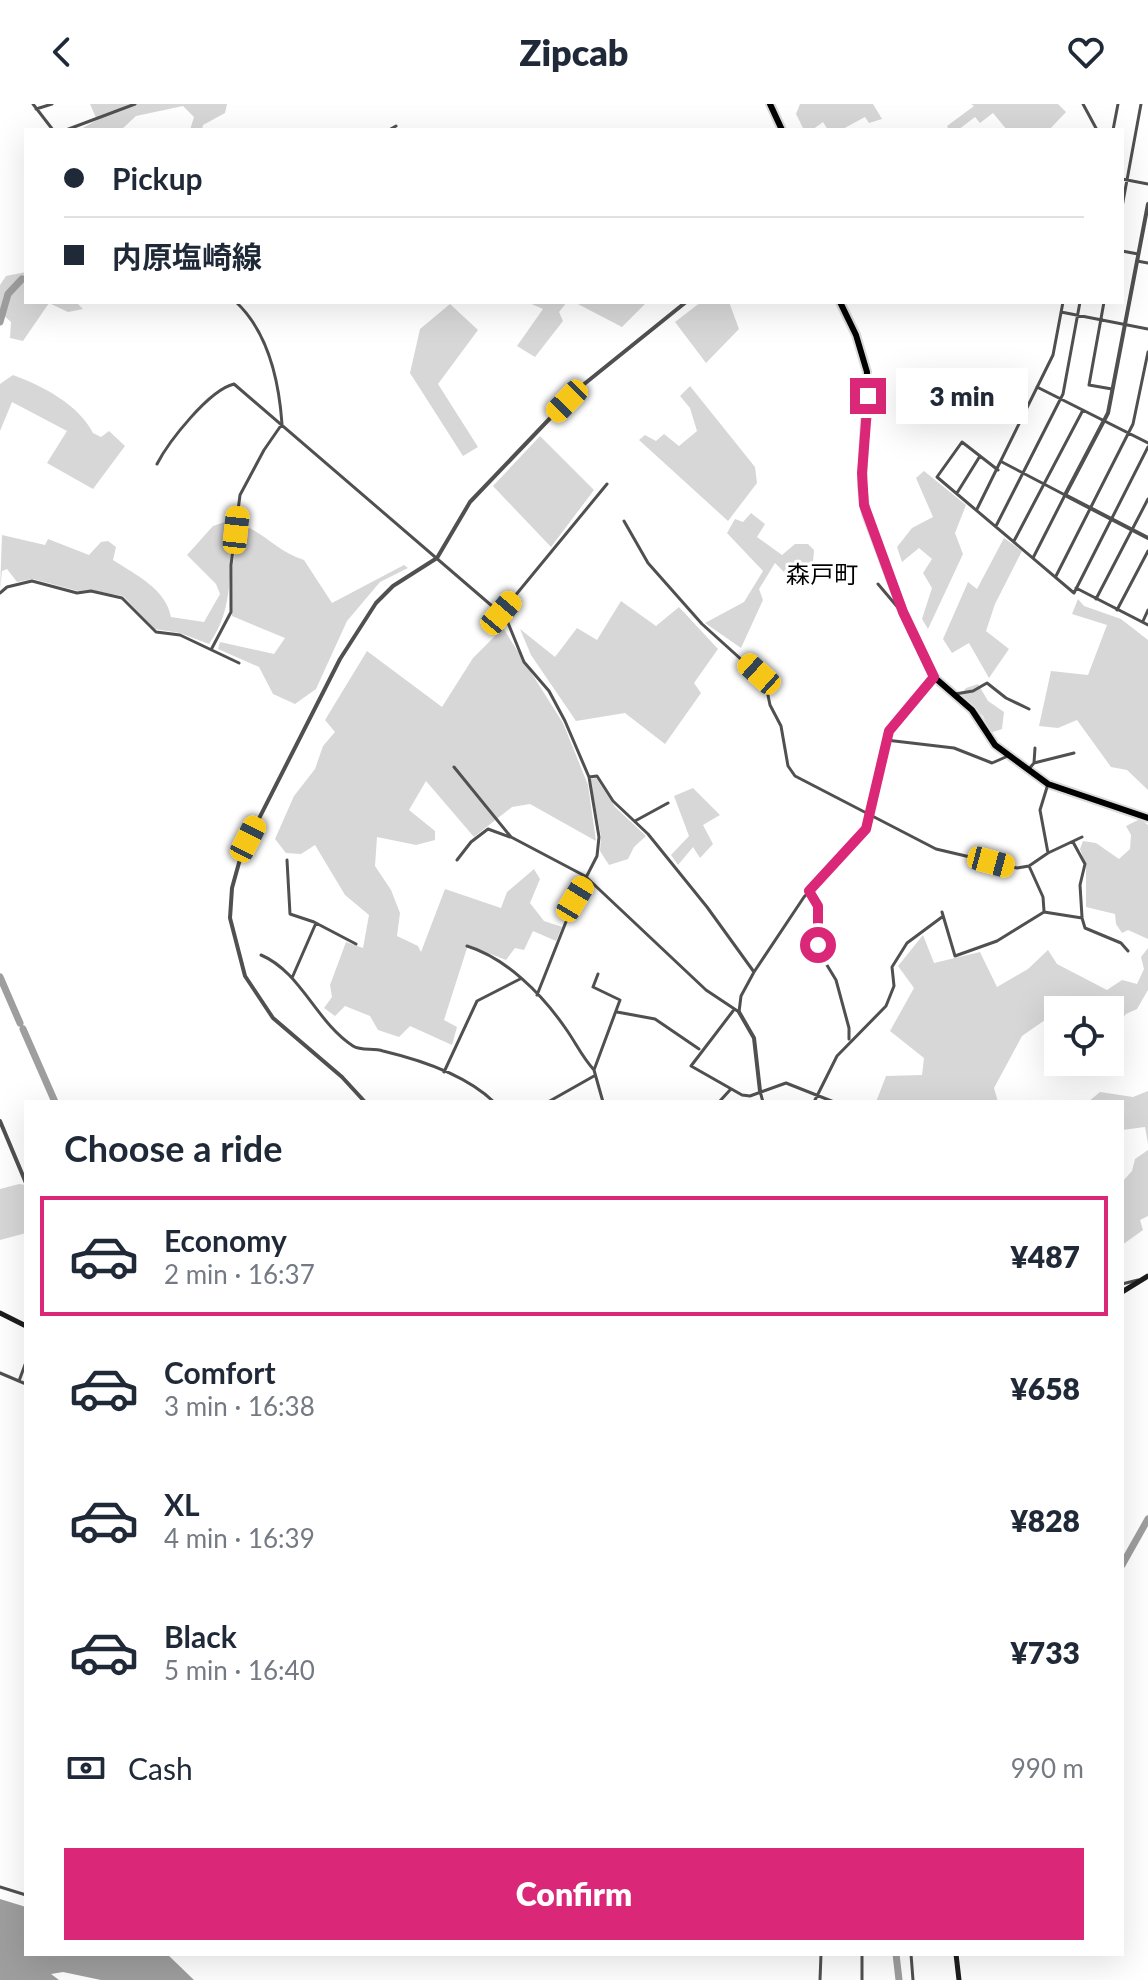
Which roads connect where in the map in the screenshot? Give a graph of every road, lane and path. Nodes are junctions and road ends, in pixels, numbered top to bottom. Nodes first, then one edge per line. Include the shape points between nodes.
1 (33, 104) edge
2 (52, 104) edge
3 (135, 104) edge
4 (770, 104) edge
5 (1083, 104) edge
6 (1118, 104) edge
7 (1141, 104) edge
8 (36, 109) junction
9 (396, 126) dead end
10 (51, 128) edge
11 (71, 128) edge
12 (392, 128) edge
13 (781, 128) edge
14 (1096, 128) edge
15 (1113, 128) edge
16 (1124, 180) edge
17 (1148, 184) edge
18 (1148, 204) edge
19 (1124, 251) edge
20 (1138, 254) junction
21 (1137, 261) junction
22 (1148, 263) edge
23 (237, 304) edge
24 (683, 304) edge
25 (841, 304) edge
26 (1063, 304) edge
27 (1080, 304) edge
28 (1104, 304) edge
29 (1061, 312) junction
30 (1078, 315) junction
31 (1100, 320) junction
32 (1125, 324) junction
33 (1148, 329) edge
34 (1148, 352) edge
35 (1037, 387) junction
36 (1113, 389) junction
37 (1061, 399) junction
38 (1083, 410) junction
39 (1104, 421) junction
40 (282, 424) junction
41 (1129, 434) junction
42 (1148, 445) edge
43 (980, 456) junction
44 (1002, 462) junction
45 (157, 464) dead end
46 (998, 470) junction
47 (1023, 473) junction
48 (607, 484) dead end
49 (1043, 484) junction
50 (957, 493) junction
51 (1065, 495) junction
52 (1148, 499) edge
53 (1090, 508) junction
54 (977, 509) junction
55 (1112, 519) junction
56 (624, 521) dead end
57 (996, 526) junction
58 (1132, 529) junction
59 (1148, 538) edge
60 (1014, 542) junction
61 (1148, 551) edge
62 (437, 558) junction
63 (1033, 558) junction
64 (1055, 578) junction
65 (878, 584) dead end
66 (1076, 588) junction
67 (0, 593) edge
68 (1096, 599) junction
69 (1117, 610) junction
70 (1148, 610) edge
71 (903, 612) junction
72 (501, 613) junction
73 (1142, 622) junction
74 (1148, 625) edge
75 (212, 648) junction
76 (239, 663) dead end
77 (934, 677) junction
78 (950, 694) junction
79 (1029, 709) dead end
80 (886, 740) junction
81 (1035, 748) dead end
82 (1074, 753) dead end
83 (1008, 756) junction
84 (1034, 763) junction
85 (454, 767) dead end
86 (1028, 770) junction
87 (589, 777) junction
88 (1048, 784) junction
89 (668, 803) dead end
90 (872, 814) junction
91 (1148, 818) edge
92 (635, 821) junction
93 (511, 837) junction
94 (1082, 837) dead end
95 (1073, 842) junction
96 (1048, 853) junction
97 (287, 860) dead end
98 (457, 860) dead end
99 (1029, 866) junction
100 (587, 880) junction
101 (809, 891) junction
102 (1044, 912) junction
103 (1082, 918) junction
104 (316, 923) junction
105 (356, 944) dead end
106 (467, 946) dead end
107 (1128, 951) dead end
108 (261, 955) dead end
109 (754, 972) junction
110 (598, 974) dead end
111 (291, 978) junction
112 (520, 979) junction
113 (537, 995) junction
114 (617, 1012) junction
115 (736, 1012) junction
116 (847, 1043) junction
117 (700, 1050) junction
118 (594, 1070) junction
119 (444, 1072) junction
120 (594, 1076) junction
121 (732, 1089) junction
122 (760, 1091) junction
123 (816, 1095) junction
124 (363, 1100) edge
125 (491, 1100) edge
126 (552, 1100) edge
127 (602, 1100) edge
128 (721, 1100) edge
129 (762, 1100) edge
130 (815, 1100) edge
131 (829, 1100) edge
132 (0, 1121) edge
133 (24, 1178) edge
134 (1148, 1276) edge
135 (1141, 1280) junction
136 (1124, 1284) edge
137 (1124, 1291) edge
138 (0, 1313) edge
139 (24, 1325) edge
140 (24, 1367) edge
141 (0, 1373) edge
142 (19, 1381) junction
143 (24, 1383) edge
144 (0, 1887) edge
145 (24, 1894) edge
146 (821, 1956) edge
147 (862, 1956) edge
148 (911, 1956) edge
149 (956, 1956) edge
150 (820, 1980) edge
151 (862, 1980) edge
152 (913, 1980) edge
153 (959, 1980) edge

1 - 8 street
2 - 8 street
3 - 11 street
4 - 13 main road
5 - 14 street
6 - 15 street
7 - 16 street
8 - 10 street
9 - 12 street
16 - 17 street
18 - 20 street
19 - 20 street
20 - 21 street
21 - 22 street
21 - 32 street
23 - 40 street via 270,356
24 - 62 street via 602,367 556,412 470,502
25 - 71 main road via 867,372 862,496
26 - 29 street
27 - 30 street
28 - 31 street
29 - 30 street
29 - 35 street via 1053,355
30 - 31 street
30 - 37 street
31 - 32 street
31 - 36 street via 1089,385
32 - 33 street
32 - 36 street
34 - 41 street
35 - 37 street
35 - 44 street
36 - 39 street
37 - 38 street
37 - 47 street
38 - 39 street
38 - 49 street
39 - 41 street
39 - 51 street
40 - 45 street via 233,382 196,412
40 - 62 street
40 - 75 street via 240,495 231,612
41 - 42 street
41 - 53 street
42 - 55 street
43 - 46 street
43 - 50 street
43 - 50 street via 962,442 937,477
44 - 46 street
44 - 47 street
46 - 54 street
47 - 49 street
47 - 57 street
48 - 72 street
49 - 51 street
49 - 60 street
50 - 54 street
51 - 53 street
51 - 63 street
52 - 58 street
53 - 55 street
53 - 64 street
54 - 57 street
55 - 58 street
55 - 66 street
56 - 90 street via 648,563 702,624 765,681 791,772
57 - 60 street
58 - 59 street
58 - 68 street
60 - 63 street
61 - 69 street
62 - 72 street
62 - 124 street via 384,593 357,630 248,839 232,888 232,934 251,990 273,1018
63 - 64 street
64 - 66 street via 1074,593
65 - 71 street
66 - 68 street
67 - 75 street via 32,581 122,598 156,632
68 - 69 street
69 - 73 street
70 - 73 street
71 - 77 main road
72 - 87 street via 524,662 562,714
73 - 74 street
75 - 76 street
77 - 78 main road
77 - 80 street via 892,724
78 - 79 street via 987,683
78 - 83 main road via 972,710
80 - 83 street via 965,750 992,763
80 - 90 street
81 - 84 street
82 - 84 street
83 - 86 main road
84 - 86 street
85 - 93 street
86 - 88 main road
87 - 92 street via 597,776
87 - 100 street via 599,845
88 - 91 main road
88 - 96 street via 1040,810
89 - 92 street
90 - 99 street via 936,849 1011,867
90 - 101 street via 862,836
92 - 109 street
93 - 98 street via 488,829
93 - 100 street
94 - 95 street
95 - 96 street
95 - 103 street via 1085,864
96 - 99 street
97 - 104 street via 288,912
99 - 102 street
100 - 113 street
100 - 115 street
101 - 109 street
101 - 116 street via 818,906 819,952 836,980 849,1028
102 - 103 street
102 - 116 street via 997,941 955,956 942,914 907,943 892,967 894,986 886,1006
103 - 107 street via 1085,928
104 - 105 street
104 - 111 street
106 - 112 street via 496,957
108 - 111 street
109 - 115 street
110 - 114 street via 593,987 618,998
111 - 119 street via 321,1017 354,1047
112 - 113 street
112 - 119 street via 477,1001
113 - 118 street
114 - 117 street via 655,1019
114 - 118 street
115 - 117 street
115 - 122 street via 754,1038
116 - 123 street
117 - 121 street via 691,1066
118 - 120 street
119 - 125 street
120 - 126 street
120 - 127 street
121 - 122 street via 747,1096
121 - 128 street
122 - 123 street via 786,1083
122 - 129 street
123 - 130 street
123 - 131 street
132 - 133 street
134 - 135 main road
135 - 136 street
135 - 137 main road
138 - 139 main road
140 - 142 street
141 - 142 street
142 - 143 street
144 - 145 street
146 - 150 street
147 - 151 street
148 - 152 street
149 - 153 main road

